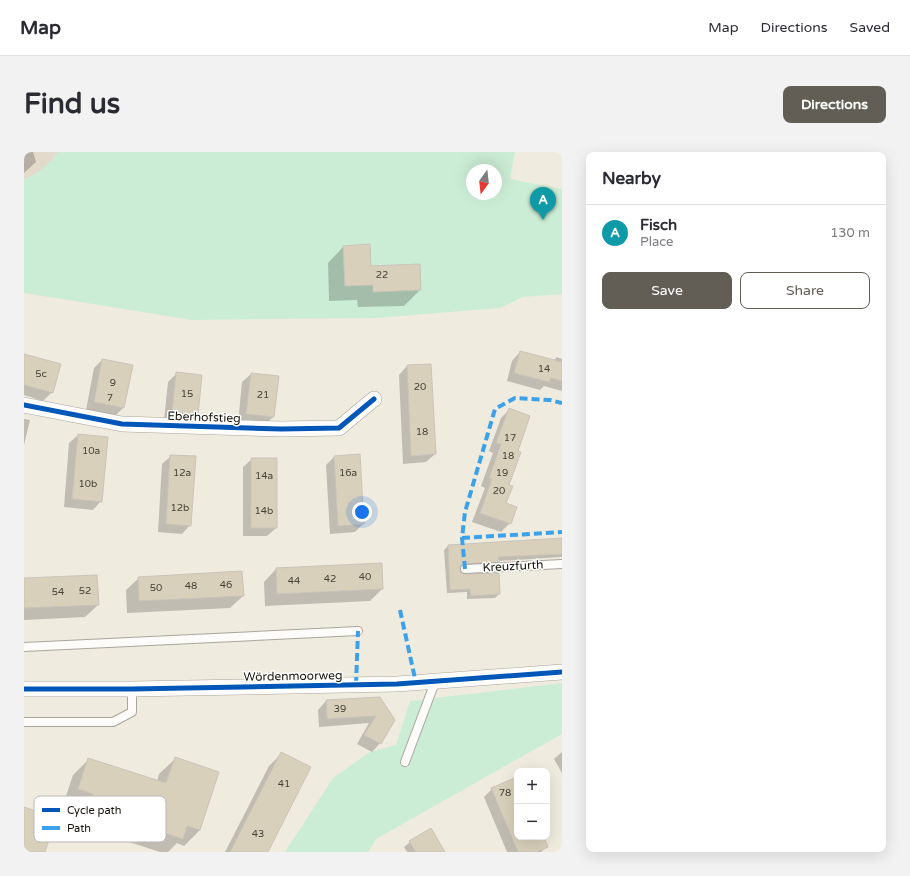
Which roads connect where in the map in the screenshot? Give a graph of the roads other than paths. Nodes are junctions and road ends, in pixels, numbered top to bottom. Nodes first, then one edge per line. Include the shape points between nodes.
1 (374, 399) dead end
2 (24, 405) edge
3 (562, 564) edge
4 (465, 569) dead end
5 (358, 631) dead end
6 (24, 647) edge
7 (562, 672) edge
8 (435, 682) junction
9 (24, 689) edge
10 (132, 689) junction
11 (24, 722) edge
12 (405, 762) dead end

1 - 2 street, Eberhofstieg via 339,428 281,429 122,424
3 - 4 lane, Kreuzfurth
5 - 6 lane
7 - 8 street, Wördenmoorweg
8 - 10 street, Wördenmoorweg
8 - 12 lane
9 - 10 street, Wördenmoorweg
10 - 11 lane via 132,712 113,722

